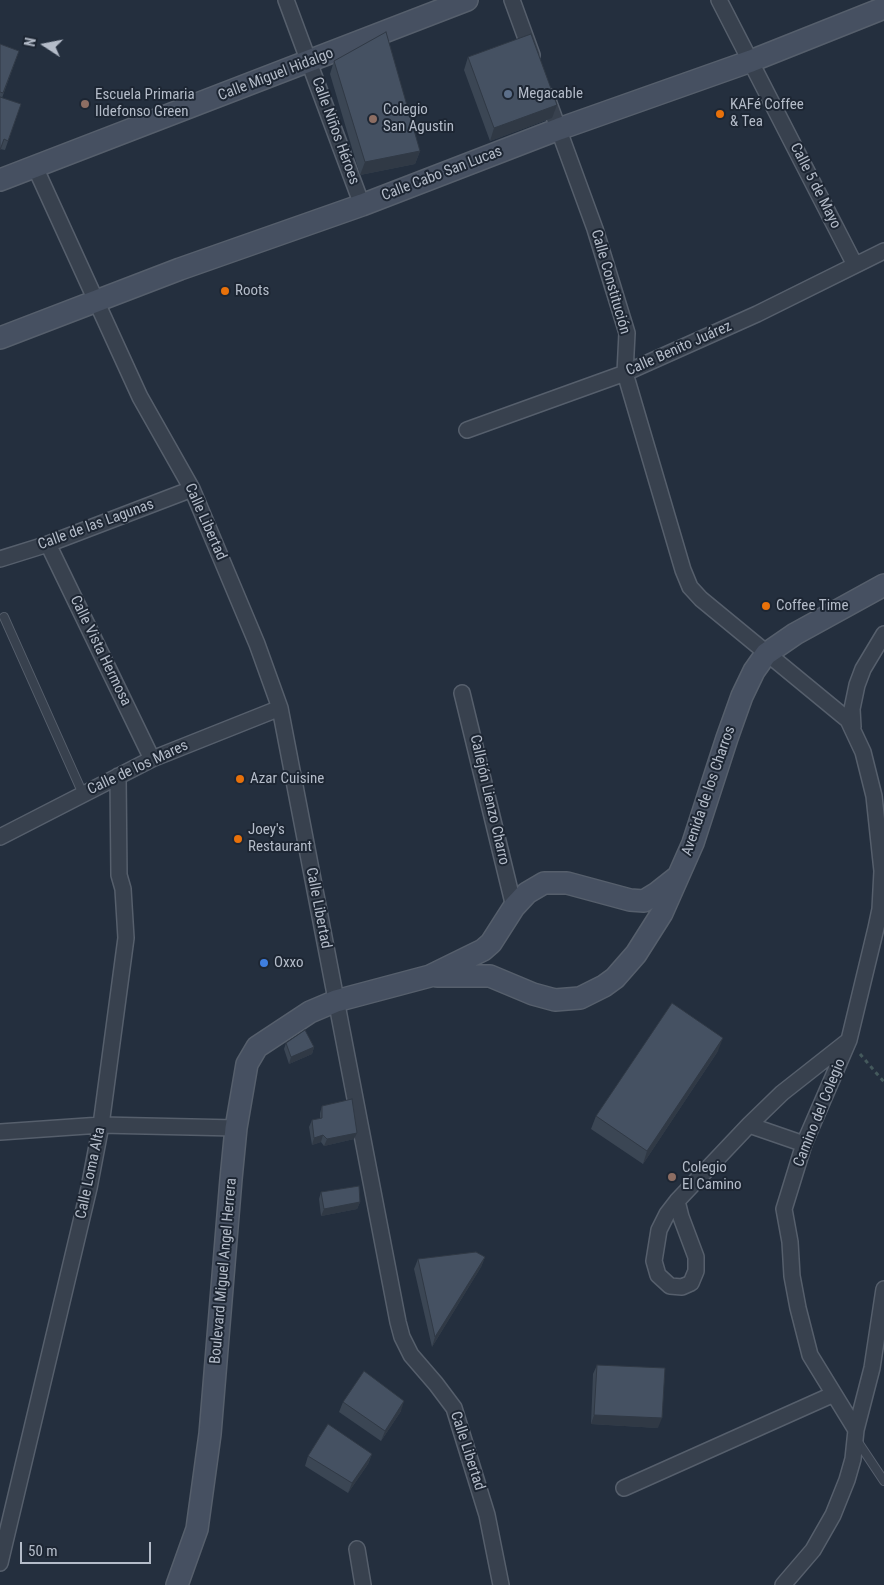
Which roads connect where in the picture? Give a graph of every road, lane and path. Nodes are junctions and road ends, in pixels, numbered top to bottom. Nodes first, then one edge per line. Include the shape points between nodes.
1 (286, 0) edge
2 (467, 0) edge
3 (512, 0) edge
4 (719, 0) edge
5 (884, 8) edge
6 (751, 61) junction
7 (309, 62) junction
8 (535, 65) edge
9 (542, 83) edge
10 (559, 129) junction
11 (35, 167) junction
12 (0, 180) edge
13 (362, 205) junction
14 (884, 250) edge
15 (855, 265) junction
16 (96, 302) junction
17 (0, 338) edge
18 (626, 373) junction
19 (466, 430) dead end
20 (192, 489) junction
21 (48, 544) junction
22 (0, 559) edge
23 (884, 585) edge
24 (4, 617) dead end
25 (884, 634) edge
26 (766, 654) junction
27 (462, 693) dead end
28 (280, 708) junction
29 (853, 727) junction
30 (152, 759) junction
31 (118, 776) junction
32 (83, 794) junction
33 (881, 815) edge
34 (0, 837) edge
35 (676, 878) junction
36 (514, 907) junction
37 (430, 976) junction
38 (336, 1002) junction
39 (849, 1040) junction
40 (884, 1082) edge
41 (101, 1125) junction
42 (749, 1125) junction
43 (236, 1128) junction
44 (0, 1132) edge
45 (804, 1144) junction
46 (677, 1201) junction
47 (884, 1289) edge
48 (834, 1394) junction
49 (855, 1433) junction
50 (884, 1481) edge
51 (624, 1488) dead end
52 (357, 1549) dead end
53 (0, 1563) edge
54 (177, 1585) edge
55 (363, 1585) edge
56 (501, 1585) edge
57 (783, 1585) edge

1 - 7 street, Calle Niños Héroes
2 - 7 street, Calle Miguel Hidalgo
3 - 8 street
4 - 6 street, Calle 5 de Mayo
5 - 6 street, Calle Cabo San Lucas
6 - 10 street, Calle Cabo San Lucas
6 - 15 street, Calle 5 de Mayo
7 - 11 street, Calle Miguel Hidalgo
7 - 13 street, Calle Niños Héroes
9 - 10 street, Calle Constitución
10 - 13 street, Calle Cabo San Lucas
10 - 18 street, Calle Constitución via 595,229 627,334
11 - 12 street, Calle Miguel Hidalgo
11 - 16 street, Calle Libertad
13 - 16 street, Calle Cabo San Lucas
14 - 15 street, Calle Benito Juárez
15 - 18 street, Calle Benito Juárez via 757,314
16 - 17 street, Calle Cabo San Lucas
16 - 20 street, Calle Libertad via 140,397
18 - 19 street, Calle Benito Juárez
18 - 26 street, Calle Constitución via 690,587 700,600
20 - 21 street, Calle de las Lagunas
20 - 28 street, Calle Libertad via 257,644
21 - 22 street, Calle de las Lagunas
21 - 30 street, Calle Vista Hermosa
23 - 26 street, Avenida de los Charros via 795,634
24 - 32 lane
25 - 29 street via 857,685 852,709
26 - 29 street, Camino del Colegio via 843,714
26 - 35 street, Avenida de los Charros via 742,696 693,843
27 - 36 street, Callejón Lienzo Charro
28 - 30 street, Calle de los Mares
28 - 38 street, Calle Libertad
29 - 33 street, Camino del Colegio
30 - 31 street, Calle de los Mares
31 - 32 street, Calle de los Mares
31 - 41 street, Calle Loma Alta via 120,875 126,938
32 - 34 street, Calle de los Mares
33 - 39 street, Camino del Colegio via 880,909
35 - 36 street via 644,901 567,882 544,884 527,893
35 - 37 street, Avenida de los Charros via 662,913 636,954 609,982 580,998 555,1000 485,976
36 - 37 street, Avenida de los Charros via 483,950
37 - 38 street, Avenida de los Charros
38 - 43 street, Boulevard Miguel Angel Herrera via 310,1012 257,1047 247,1064
38 - 56 street, Calle Libertad via 402,1337 411,1355 454,1408 487,1515
39 - 40 path
39 - 42 street via 782,1093
39 - 45 street, Camino del Colegio
41 - 43 street
41 - 44 street
41 - 53 street, Calle Loma Alta via 87,1197
42 - 45 street
42 - 46 street
43 - 54 street, Boulevard Miguel Angel Herrera via 210,1434 197,1528
45 - 48 street, Camino del Colegio via 784,1209 792,1276 810,1355
46 - 46 street via 696,1257 696,1271 691,1282 670,1286 658,1275 654,1261 659,1230
47 - 49 street via 872,1368
48 - 49 street, Camino del Colegio
48 - 51 street
49 - 50 lane
49 - 57 street via 853,1459 833,1515 813,1550
52 - 55 street

